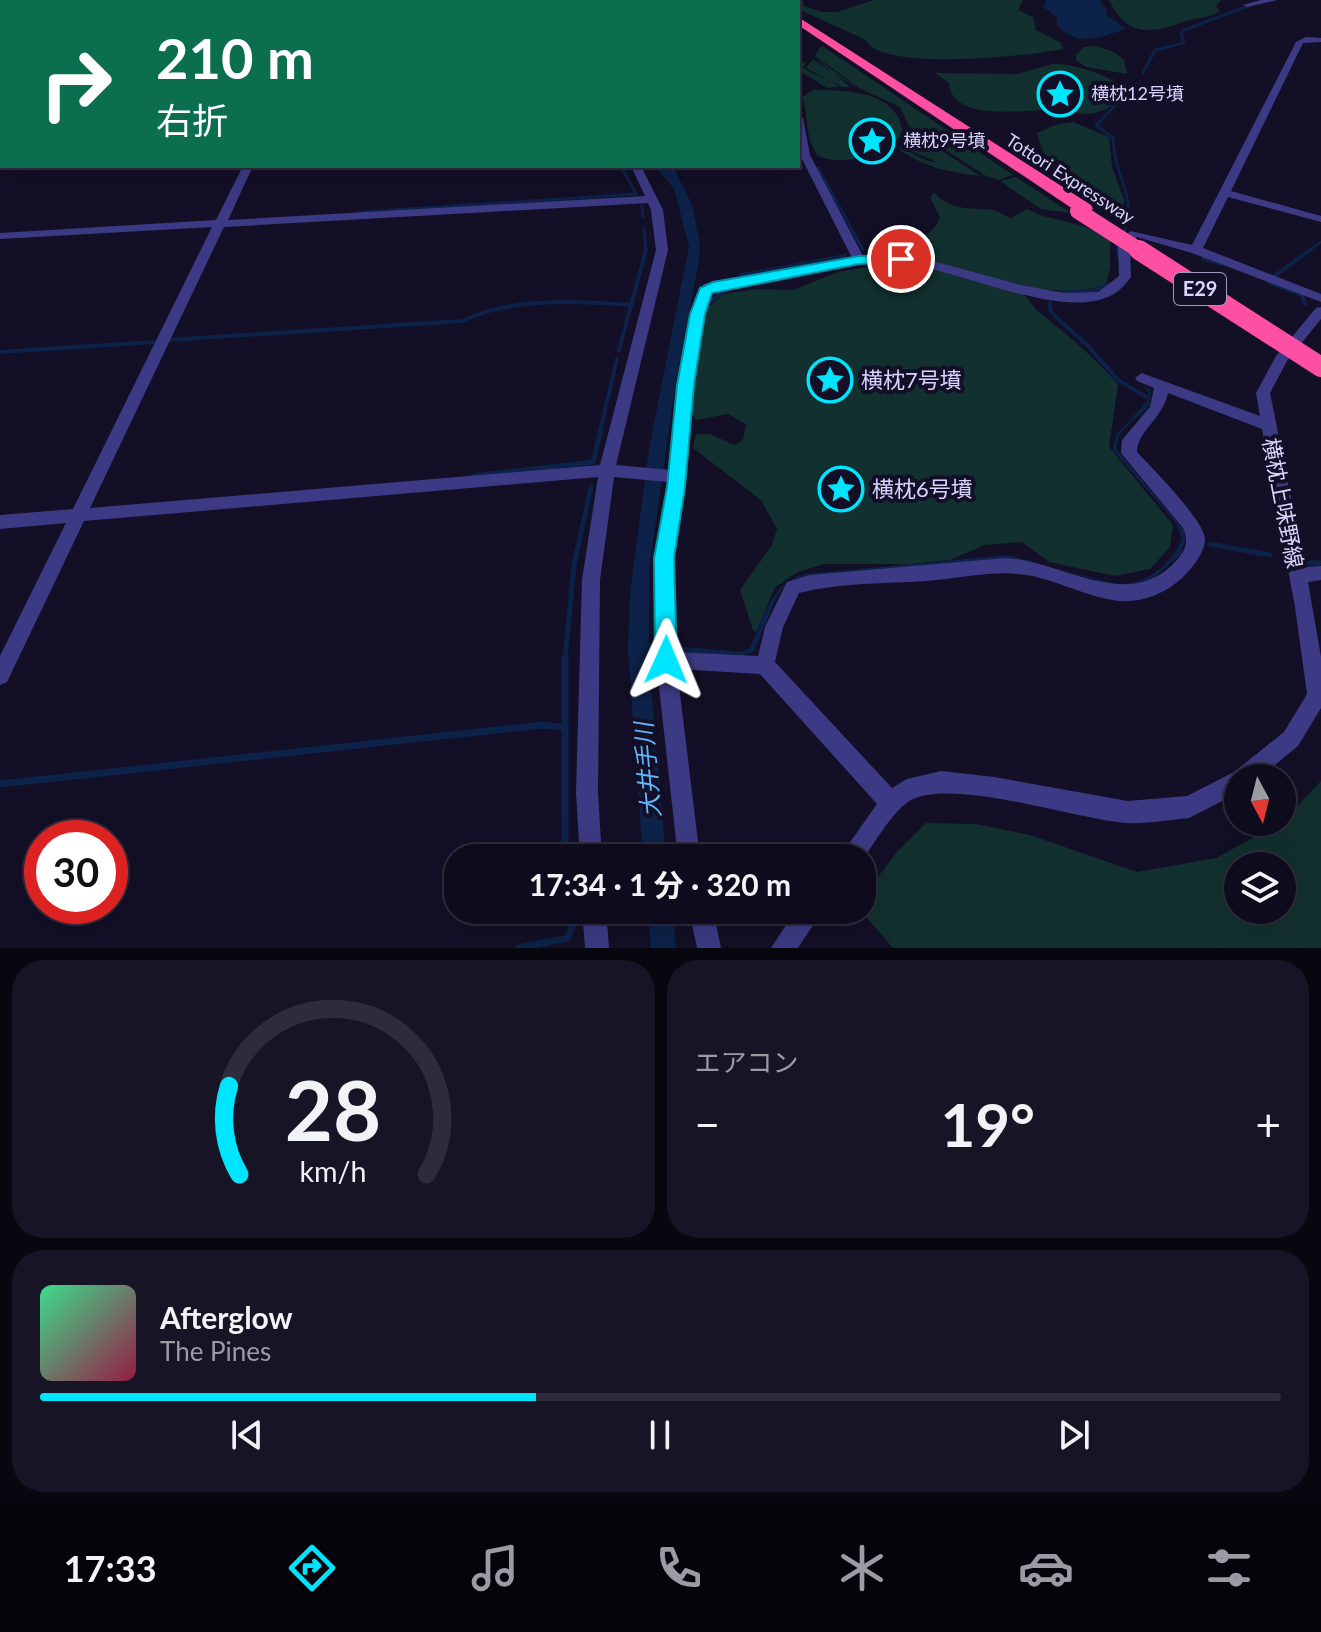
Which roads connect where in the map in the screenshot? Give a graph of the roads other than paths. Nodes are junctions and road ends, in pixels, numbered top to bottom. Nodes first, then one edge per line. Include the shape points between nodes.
1 (1273, 0) edge
2 (1247, 5) dead end
3 (800, 24) edge
4 (1321, 40) edge
5 (800, 129) edge
6 (247, 168) edge
7 (637, 168) edge
8 (1225, 193) junction
9 (652, 199) junction
10 (1082, 210) junction
11 (1321, 219) edge
12 (220, 223) junction
13 (0, 236) edge
14 (1196, 250) junction
15 (859, 260) junction
16 (1321, 298) edge
17 (1320, 315) edge
18 (1321, 358) edge
19 (1321, 367) edge
20 (1142, 378) dead end
21 (1162, 385) junction
22 (1268, 425) junction
23 (607, 470) junction
24 (677, 477) junction
25 (77, 515) junction
26 (0, 522) edge
27 (1321, 573) edge
28 (1298, 575) junction
29 (666, 660) junction
30 (765, 665) junction
31 (0, 676) edge
32 (1260, 764) edge
33 (1224, 788) edge
34 (891, 803) junction
35 (590, 844) edge
36 (687, 844) edge
37 (860, 844) edge
38 (595, 924) edge
39 (704, 924) edge
40 (801, 924) edge
41 (597, 948) edge
42 (709, 948) edge
43 (783, 948) edge

1 - 2 street
3 - 10 highway, Tottori Expressway / E29
4 - 8 street via 1300,42
5 - 15 street via 814,176
6 - 12 street
7 - 9 street
8 - 11 street
8 - 14 street
9 - 12 street
9 - 23 street via 661,259
10 - 18 highway, Tottori Expressway / E29, bridge
10 - 19 highway, Tottori Expressway / E29, bridge
12 - 13 street
12 - 25 street
14 - 15 street via 1131,234 1124,247 1125,277 1115,289 1075,297 901,259
14 - 16 street
15 - 24 street via 708,287 694,329
17 - 22 street, 横枕上味野線 via 1281,359 1263,393
20 - 21 street
21 - 22 street
21 - 30 street via 1157,408 1130,440 1129,453 1196,538 1190,556 1159,586 1120,594 1011,565 823,578 793,587 774,627
22 - 28 street, 横枕上味野線
23 - 24 street
23 - 25 street
23 - 35 street via 591,580
24 - 29 street via 664,558
25 - 26 street
25 - 31 street
27 - 28 street
28 - 32 street, 横枕上味野線 via 1317,696 1291,739
29 - 30 street
29 - 36 street
30 - 34 street
33 - 34 street, 横枕上味野線 via 1189,807 1128,812 941,782 907,790
34 - 37 street, 横枕上味野線
38 - 41 street
39 - 42 street
40 - 43 street

